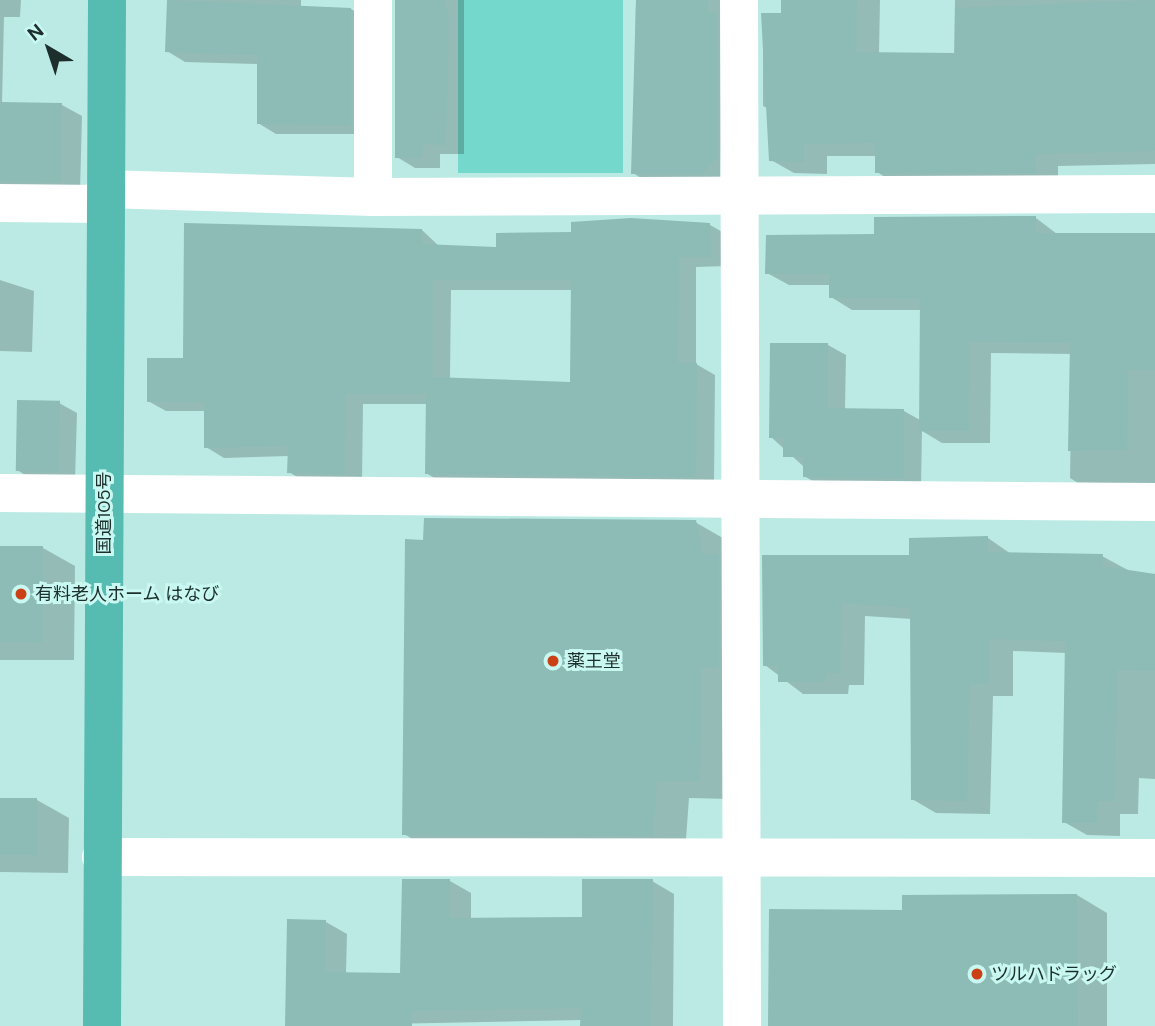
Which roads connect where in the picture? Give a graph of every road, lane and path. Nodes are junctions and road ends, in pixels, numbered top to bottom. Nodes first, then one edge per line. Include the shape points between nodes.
1 (107, 0) edge
2 (373, 0) edge
3 (739, 0) edge
4 (1155, 194) edge
5 (736, 195) junction
6 (105, 197) junction
7 (373, 197) junction
8 (0, 203) edge
9 (0, 494) edge
10 (104, 494) junction
11 (738, 497) junction
12 (1155, 502) edge
13 (102, 858) junction
14 (1155, 858) edge
15 (742, 860) junction
16 (102, 1026) edge
17 (742, 1026) edge

1 - 6 highway, 国道105号
2 - 7 street
3 - 5 street
4 - 5 street
5 - 7 street
5 - 11 street
6 - 7 street
6 - 8 street
6 - 10 highway, 国道105号
9 - 10 street
10 - 11 street
10 - 13 highway, 国道105号
11 - 12 street
11 - 15 street
13 - 15 street
13 - 16 highway, 国道105号
14 - 15 street
15 - 17 street

